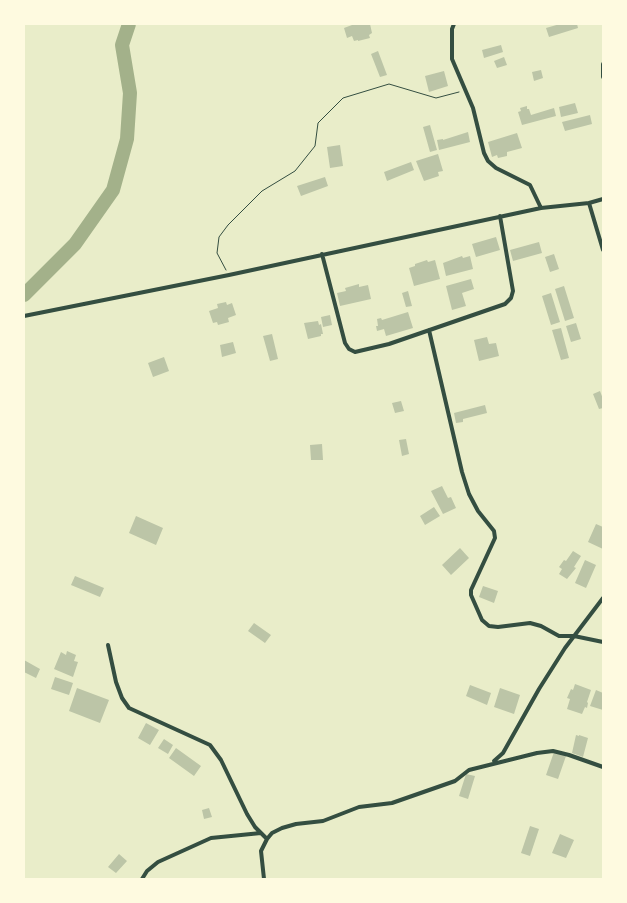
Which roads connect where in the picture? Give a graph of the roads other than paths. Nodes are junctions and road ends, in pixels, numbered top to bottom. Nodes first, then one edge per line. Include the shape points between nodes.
1 (454, 24) edge
2 (603, 64) edge
3 (603, 77) edge
4 (603, 199) edge
5 (589, 202) junction
6 (542, 208) junction
7 (500, 216) junction
8 (603, 250) edge
9 (322, 254) junction
10 (24, 316) edge
11 (429, 330) junction
12 (603, 598) edge
13 (574, 636) junction
14 (603, 642) edge
15 (108, 645) dead end
16 (488, 764) junction
17 (603, 767) edge
18 (261, 834) junction
19 (266, 839) junction
20 (142, 879) edge
21 (264, 879) edge

1 - 6 street via 452,59 474,108 484,153 496,168 530,185
2 - 3 street
4 - 5 street
5 - 6 street
5 - 8 street
6 - 7 street
7 - 9 street
7 - 11 street via 513,291 511,298 505,304
9 - 10 street
9 - 11 street via 349,350 355,352 389,344
11 - 13 street via 468,494 494,531 495,538 471,590 482,620 489,626 498,627 530,623 559,636
12 - 13 street
13 - 14 street
13 - 16 street via 538,689 503,753
15 - 18 street via 116,682 129,708 210,745 222,760 247,814
16 - 17 street via 553,751
16 - 19 street via 423,793 392,803 359,807 323,820 296,824 272,833
18 - 19 street
18 - 20 street via 211,838 158,862
19 - 21 street via 261,851

